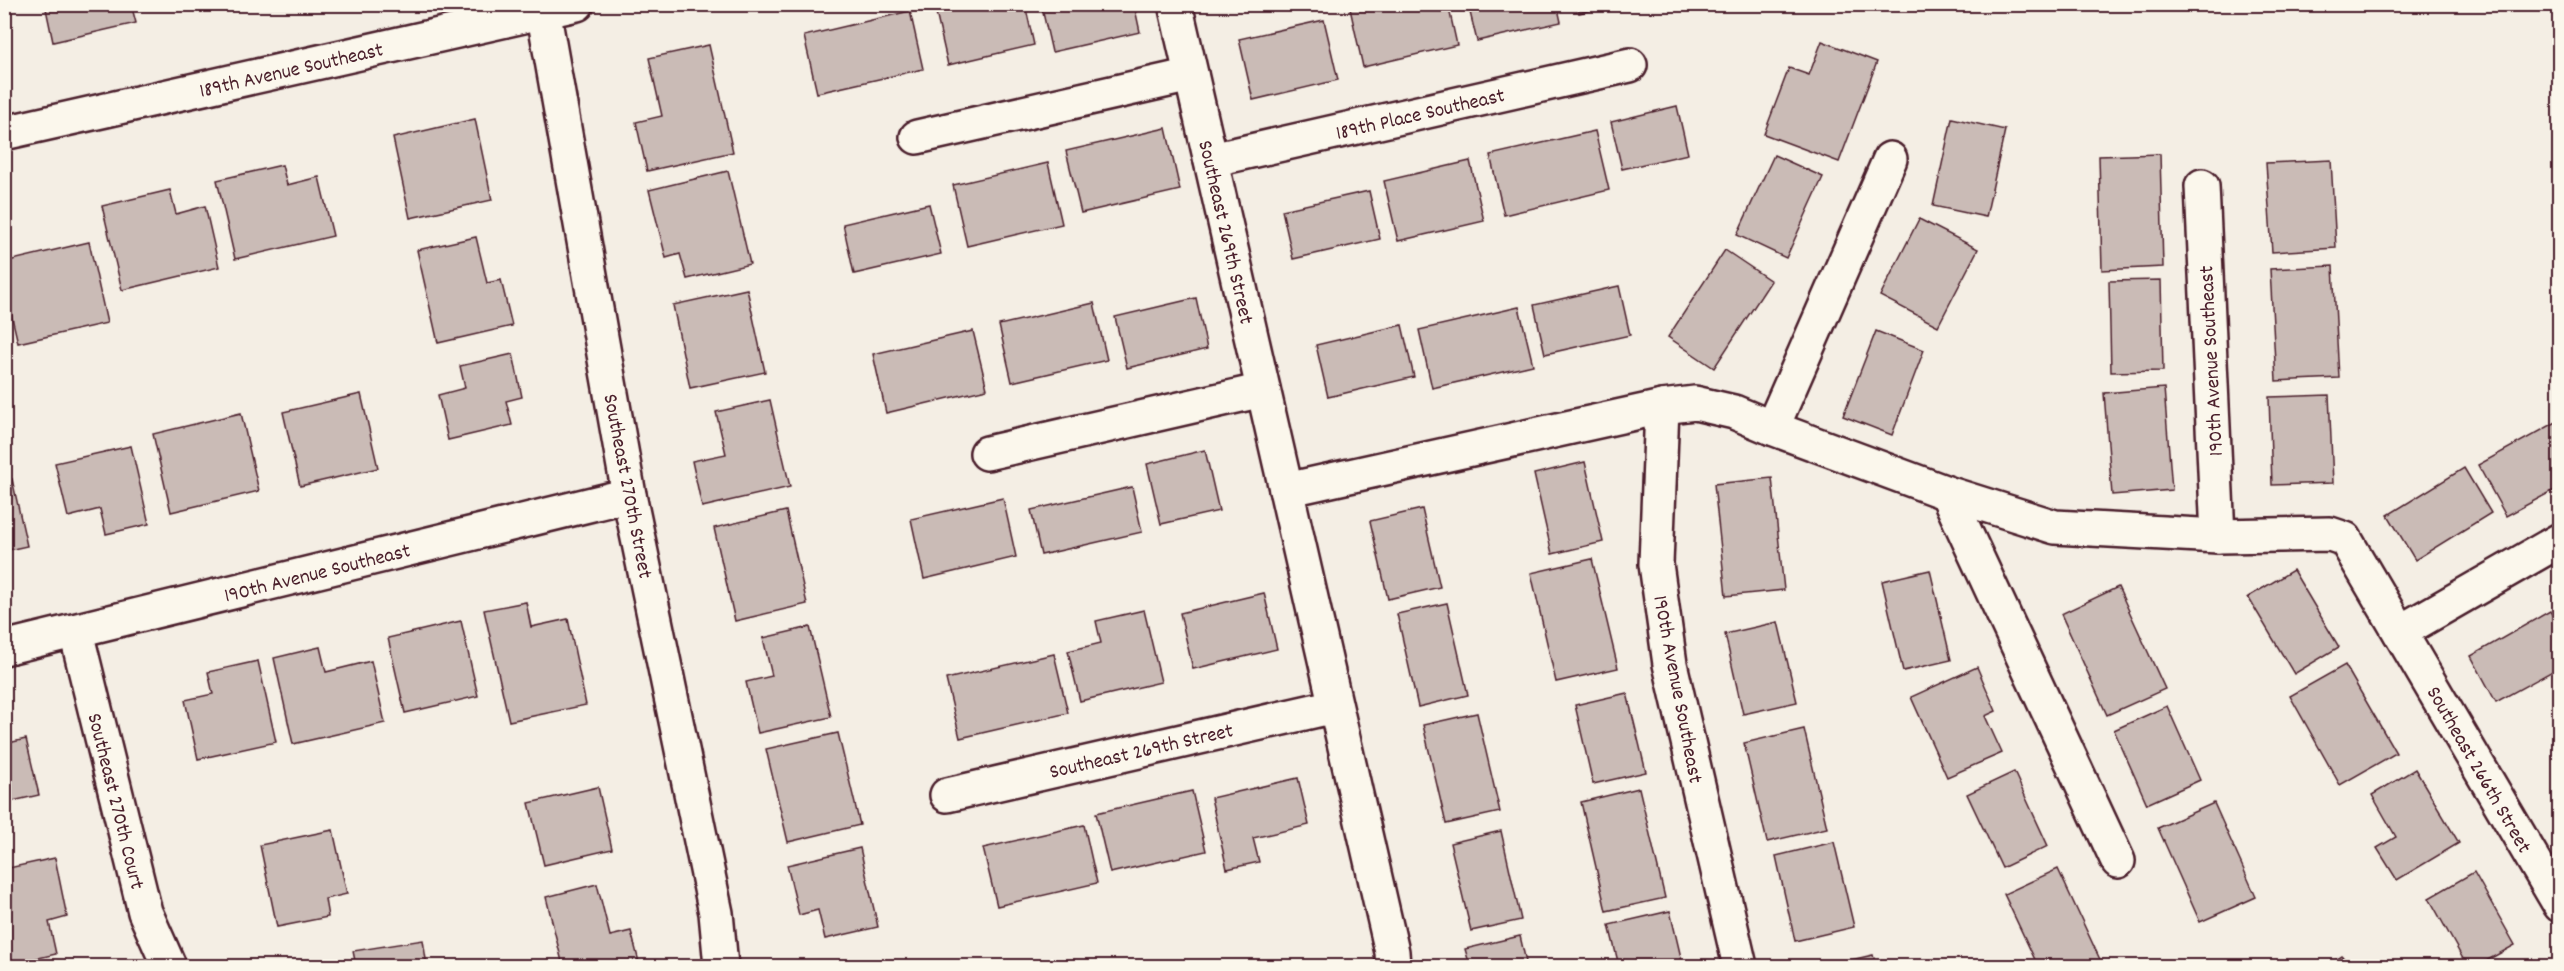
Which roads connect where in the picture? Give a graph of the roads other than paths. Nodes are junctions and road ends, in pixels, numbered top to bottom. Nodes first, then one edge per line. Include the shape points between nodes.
1 (578, 4) edge
2 (1175, 4) edge
3 (542, 8) edge
4 (1629, 65) dead end
5 (1191, 75) junction
6 (4, 133) edge
7 (917, 137) dead end
8 (1890, 159) dead end
9 (1211, 160) junction
10 (2202, 186) dead end
11 (1263, 390) junction
12 (1662, 407) junction
13 (1772, 428) junction
14 (987, 453) dead end
15 (1286, 490) junction
16 (1947, 493) junction
17 (629, 495) junction
18 (2218, 536) junction
19 (2559, 540) edge
20 (75, 632) junction
21 (2400, 632) junction
22 (4, 648) edge
23 (1335, 706) junction
24 (947, 795) dead end
25 (2118, 861) dead end
26 (2559, 905) edge
27 (169, 966) edge
28 (721, 966) edge
29 (1393, 966) edge
30 (1740, 966) edge

1 - 3 street, 189th Avenue Southeast
2 - 5 street, Southeast 269th Street
3 - 6 street, 189th Avenue Southeast
3 - 17 street, Southeast 270th Street
4 - 9 street, 189th Place Southeast
5 - 7 street
5 - 9 street, Southeast 269th Street
8 - 13 street
9 - 11 street, Southeast 269th Street
10 - 18 street, 190th Avenue Southeast
11 - 14 street
11 - 15 street, Southeast 269th Street
12 - 13 street via 1695,403 1734,412
12 - 15 street
12 - 30 street, 190th Avenue Southeast via 1656,564 1670,664
13 - 16 street
15 - 23 street, Southeast 269th Street
16 - 18 street via 2055,527
16 - 25 street
17 - 20 street, 190th Avenue Southeast
17 - 28 street, Southeast 270th Street via 716,913
18 - 21 street, Southeast 266th Street via 2331,534 2345,539
19 - 21 street
20 - 22 street, 190th Avenue Southeast
20 - 27 street, Southeast 270th Court via 145,912
21 - 26 street, Southeast 266th Street
23 - 24 street, Southeast 269th Street
23 - 29 street, Southeast 269th Street

